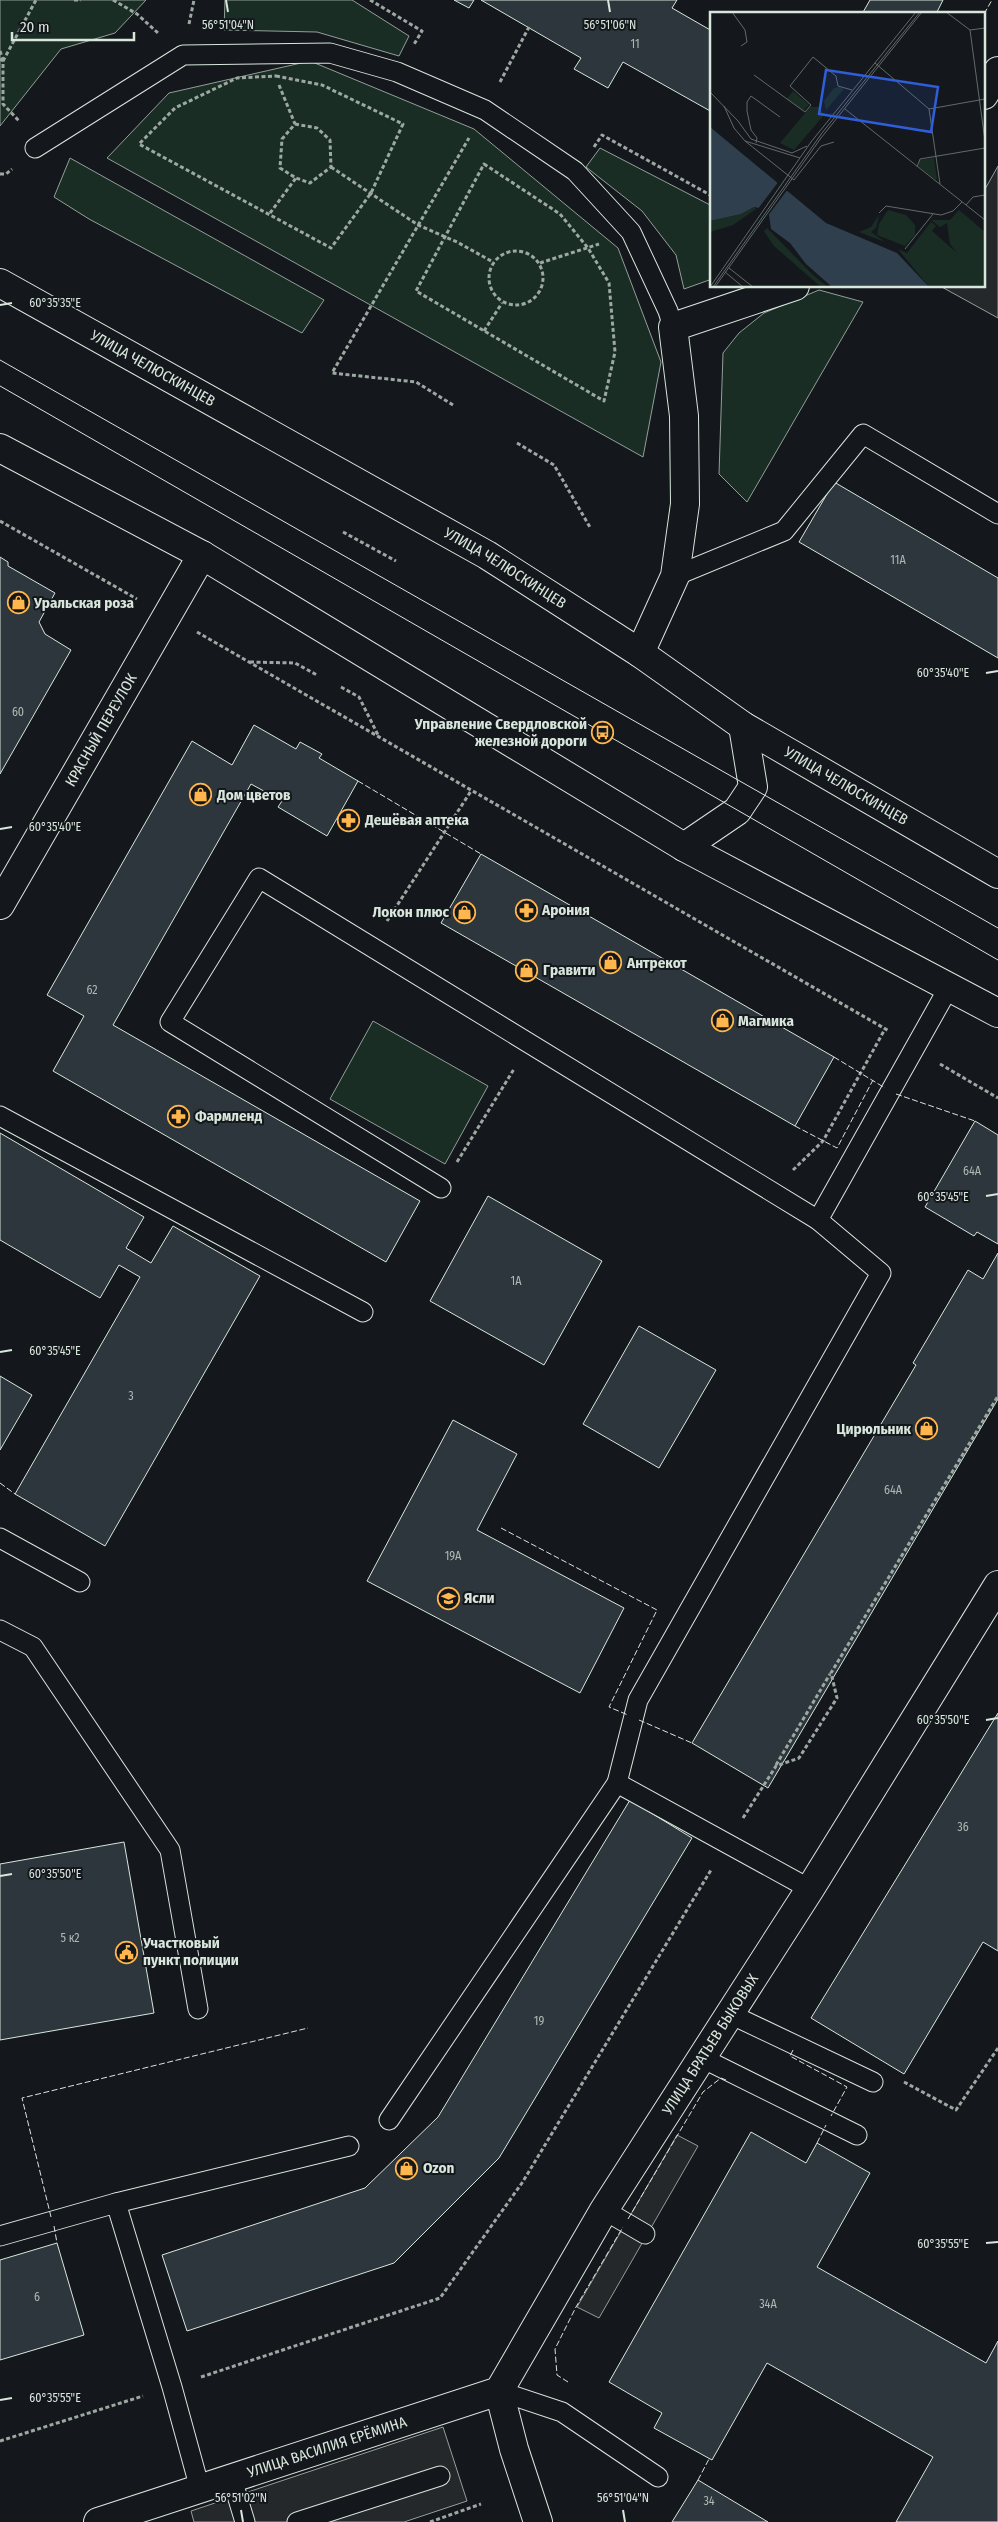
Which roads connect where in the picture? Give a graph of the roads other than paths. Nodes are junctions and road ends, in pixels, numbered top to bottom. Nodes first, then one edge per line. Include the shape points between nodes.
1 (998, 70) edge
2 (986, 91) edge
3 (35, 148) dead end
4 (0, 283) edge
5 (789, 288) edge
6 (673, 328) junction
7 (0, 448) edge
8 (998, 514) edge
9 (202, 555) junction
10 (675, 576) junction
11 (640, 653) junction
12 (743, 726) junction
13 (684, 847) junction
14 (998, 874) edge
15 (0, 905) edge
16 (949, 987) junction
17 (998, 1012) edge
18 (0, 1116) edge
19 (441, 1188) road end
20 (818, 1220) junction
21 (363, 1312) dead end
22 (0, 1538) edge
23 (80, 1582) dead end
24 (998, 1585) edge
25 (0, 1630) edge
26 (617, 1783) junction
27 (810, 1888) junction
28 (198, 2008) dead end
29 (730, 2014) junction
30 (702, 2058) junction
31 (873, 2082) dead end
32 (389, 2120) dead end
33 (857, 2135) dead end
34 (350, 2146) dead end
35 (116, 2203) junction
36 (604, 2210) junction
37 (646, 2234) dead end
38 (0, 2236) edge
39 (499, 2391) junction
40 (440, 2476) dead end
41 (658, 2477) dead end
42 (232, 2478) junction
43 (200, 2489) junction
44 (98, 2522) edge
45 (245, 2522) edge
46 (297, 2522) edge
47 (538, 2522) edge

1 - 2 main road
3 - 6 lane via 183,54 330,53 397,72 485,110 576,171 630,232 668,310
4 - 11 main road, УЛИЦА ЧЕЛЮСКИНЦЕВ via 487,555
5 - 6 main road
6 - 10 main road via 684,416 685,504
7 - 9 main road
8 - 10 lane via 863,434 784,531
9 - 13 main road
9 - 15 main road, КРАСНЫЙ ПЕРЕУЛОК
10 - 11 main road
11 - 12 main road, УЛИЦА ЧЕЛЮСКИНЦЕВ
12 - 13 main road via 753,787 737,811
12 - 14 main road, УЛИЦА ЧЕЛЮСКИНЦЕВ
13 - 16 main road
16 - 17 main road
16 - 20 lane
18 - 21 lane
19 - 20 lane via 170,1022 259,878
20 - 26 lane via 881,1273 638,1700
22 - 23 lane
24 - 27 main road, УЛИЦА БРАТЬЕВ БЫКОВЫХ
25 - 28 lane via 33,1647 170,1850
26 - 27 lane
26 - 32 lane
27 - 29 main road, УЛИЦА БРАТЬЕВ БЫКОВЫХ
29 - 30 main road, УЛИЦА БРАТЬЕВ БЫКОВЫХ
29 - 31 lane
30 - 33 lane
30 - 36 main road, УЛИЦА БРАТЬЕВ БЫКОВЫХ
34 - 35 lane
35 - 38 lane
35 - 43 lane
36 - 37 lane
36 - 39 main road, УЛИЦА БРАТЬЕВ БЫКОВЫХ
39 - 41 lane via 562,2412
39 - 42 main road, УЛИЦА ВАСИЛИЯ ЕРЁМИНА
39 - 47 main road
40 - 46 lane
42 - 43 main road, УЛИЦА ВАСИЛИЯ ЕРЁМИНА
42 - 45 lane
43 - 44 main road, УЛИЦА ВАСИЛИЯ ЕРЁМИНА

